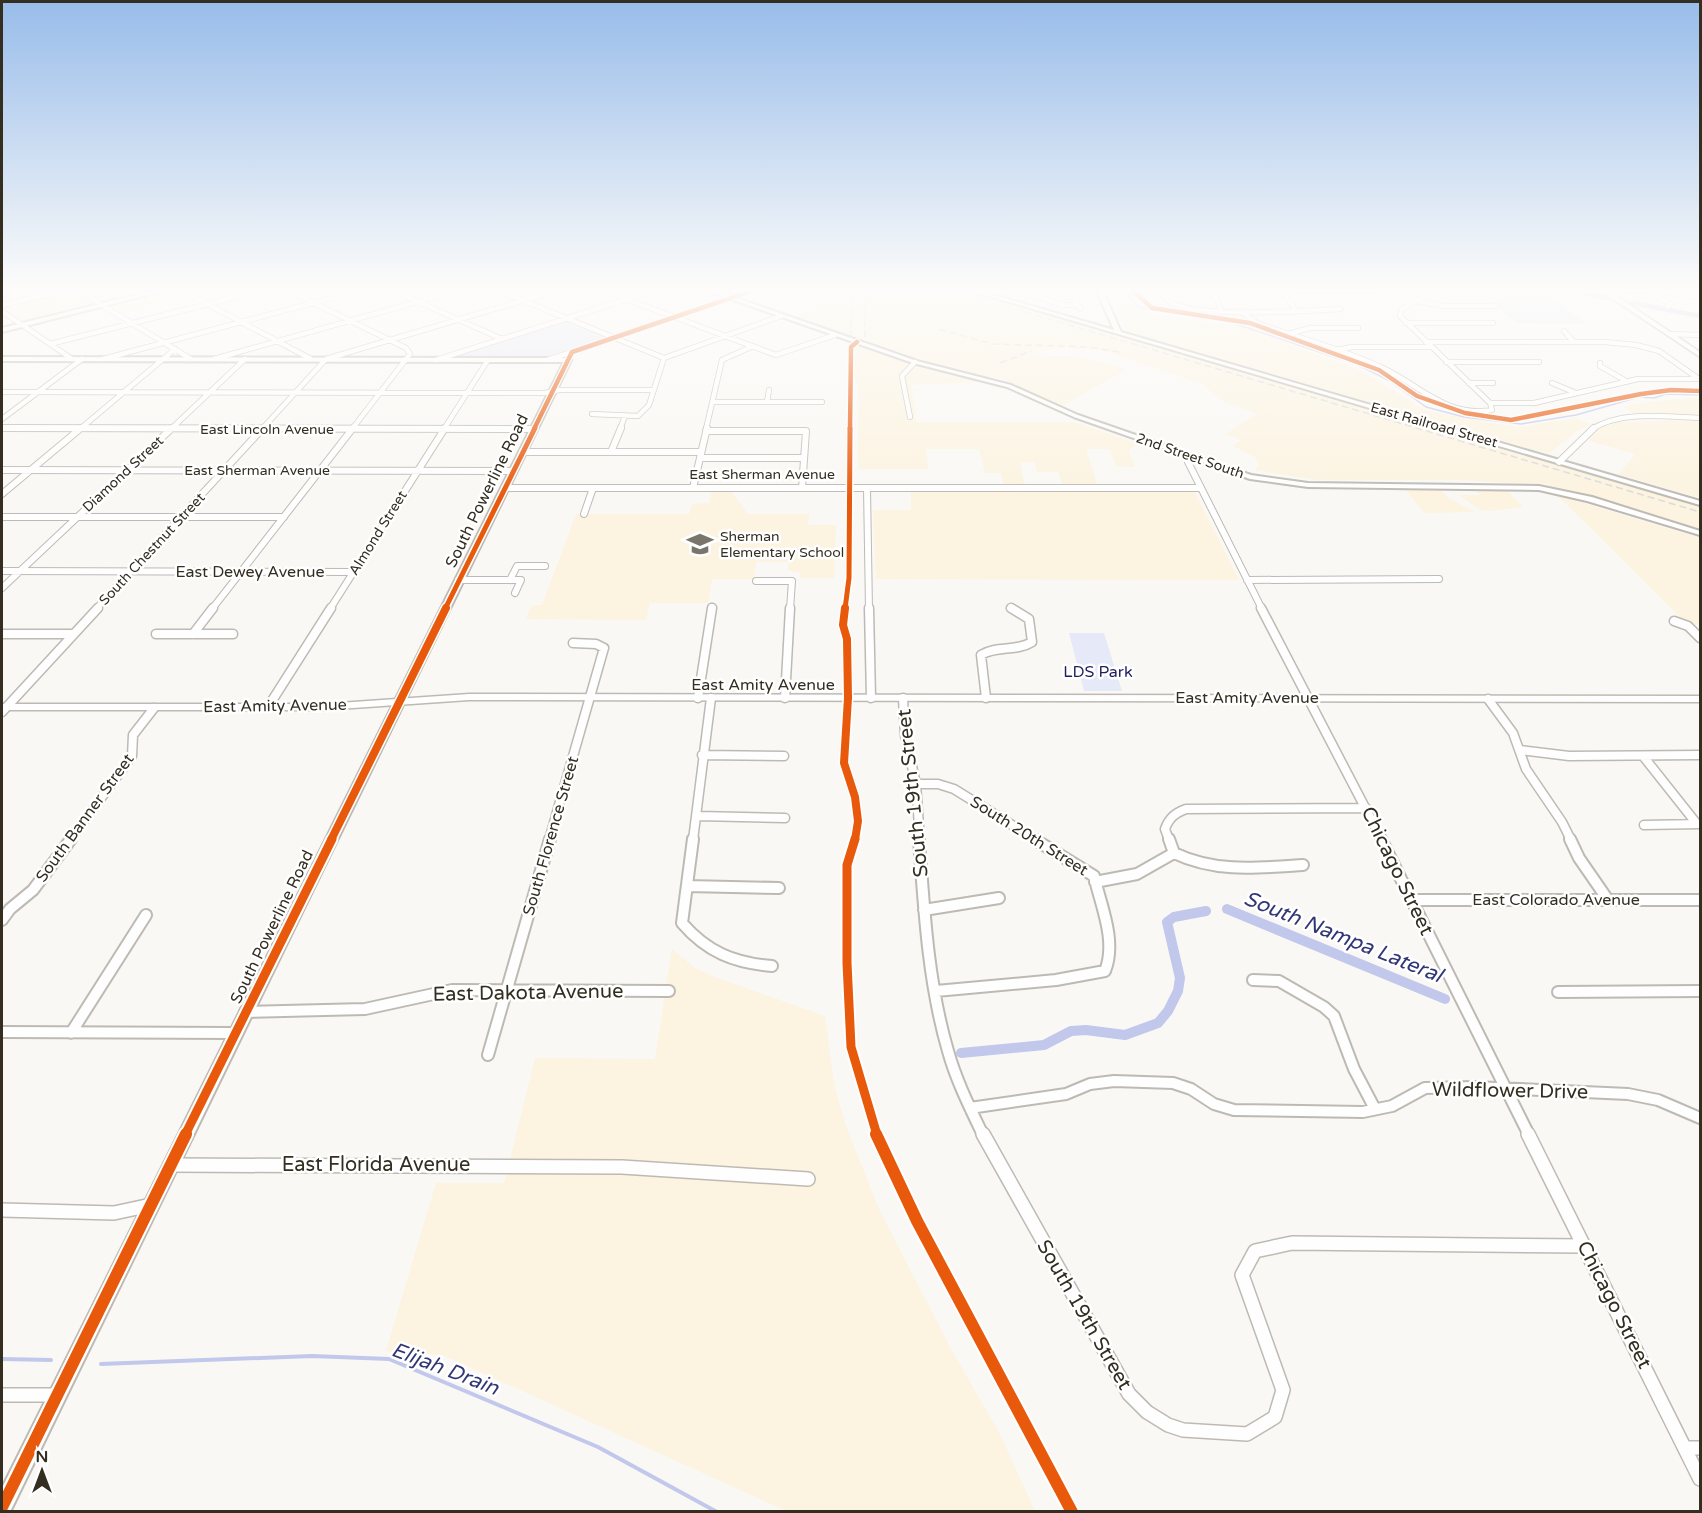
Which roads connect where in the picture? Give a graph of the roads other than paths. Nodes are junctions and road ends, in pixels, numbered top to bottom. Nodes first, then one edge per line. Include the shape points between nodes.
1 (108, 358) edge
2 (219, 358) edge
3 (334, 358) edge
4 (444, 358) edge
5 (561, 358) edge
6 (569, 358) edge
7 (664, 358) edge
8 (726, 358) edge
9 (902, 358) edge
10 (1200, 358) edge
11 (1356, 358) edge
12 (1442, 358) edge
13 (1669, 358) edge
14 (2, 359) edge
15 (72, 359) joint
16 (82, 359) junction
17 (103, 359) junction
18 (163, 359) junction
19 (191, 359) joint
20 (214, 359) junction
21 (244, 359) junction
22 (311, 359) joint
23 (326, 360) junction
24 (407, 360) junction
25 (436, 360) junction
26 (488, 360) junction
27 (915, 362) junction
28 (1446, 362) junction
29 (1539, 362) dead end
30 (1600, 363) dead end
31 (1700, 379) edge
32 (1627, 381) junction
33 (1469, 383) junction
34 (1493, 383) dead end
35 (1552, 383) dead end
36 (653, 390) junction
37 (769, 390) dead end
38 (2, 392) edge
39 (38, 392) junction
40 (124, 392) junction
41 (210, 392) junction
42 (296, 392) junction
43 (381, 392) junction
44 (468, 392) junction
45 (552, 392) junction
46 (1576, 393) junction
47 (713, 402) junction
48 (767, 402) junction
49 (822, 402) dead end
50 (1490, 403) junction
51 (592, 414) dead end
52 (625, 416) junction
53 (910, 417) dead end
54 (1701, 418) edge
55 (2, 419) edge
56 (2, 428) edge
57 (80, 428) junction
58 (171, 429) junction
59 (262, 429) junction
60 (353, 429) junction
61 (444, 429) junction
62 (533, 429) junction
63 (706, 431) junction
64 (522, 452) junction
65 (611, 452) junction
66 (700, 455) junction
67 (804, 458) junction
68 (1190, 458) junction
69 (1559, 462) junction
70 (2, 470) edge
71 (30, 470) junction
72 (127, 470) junction
73 (224, 470) junction
74 (321, 470) junction
75 (418, 471) junction
76 (512, 471) junction
77 (504, 488) junction
78 (593, 488) junction
79 (693, 488) junction
80 (802, 488) junction
81 (867, 488) junction
82 (1201, 488) junction
83 (2, 494) edge
84 (1701, 503) edge
85 (584, 514) dead end
86 (2, 517) edge
87 (77, 517) junction
88 (181, 517) junction
89 (284, 517) junction
90 (1701, 533) edge
91 (545, 566) dead end
92 (2, 571) edge
93 (20, 571) junction
94 (131, 571) junction
95 (242, 572) junction
96 (354, 572) junction
97 (1439, 579) dead end
98 (458, 580) junction
99 (510, 580) junction
100 (1247, 580) junction
101 (756, 581) dead end
102 (2, 588) edge
103 (515, 593) dead end
104 (712, 607) dead end
105 (1011, 608) dead end
106 (1674, 621) dead end
107 (2, 634) edge
108 (74, 634) junction
109 (156, 634) dead end
110 (194, 634) junction
111 (233, 634) dead end
112 (1701, 638) edge
113 (573, 644) dead end
114 (590, 697) junction
115 (698, 698) junction
116 (711, 698) junction
117 (785, 698) junction
118 (871, 698) junction
119 (903, 698) junction
120 (986, 698) junction
121 (1307, 699) junction
122 (1488, 699) junction
123 (1701, 699) edge
124 (398, 701) junction
125 (268, 707) junction
126 (154, 708) junction
127 (3, 709) edge
128 (1520, 750) junction
129 (702, 755) junction
130 (1700, 755) edge
131 (784, 756) dead end
132 (1642, 756) junction
133 (916, 784) junction
134 (1366, 808) junction
135 (698, 816) junction
136 (785, 818) dead end
137 (1699, 824) edge
138 (1644, 825) dead end
139 (1174, 853) junction
140 (1303, 865) dead end
141 (1095, 882) junction
142 (688, 886) junction
143 (779, 888) dead end
144 (999, 898) dead end
145 (1412, 900) junction
146 (1608, 900) junction
147 (1701, 900) edge
148 (924, 910) junction
149 (146, 915) dead end
150 (2, 920) edge
151 (772, 966) dead end
152 (1253, 980) dead end
153 (507, 991) junction
154 (669, 991) dead end
155 (936, 991) junction
156 (1701, 991) edge
157 (1558, 992) dead end
158 (245, 1012) junction
159 (2, 1032) edge
160 (71, 1033) junction
161 (234, 1033) junction
162 (488, 1055) dead end
163 (1506, 1089) junction
164 (970, 1108) junction
165 (1375, 1109) junction
166 (1701, 1118) edge
167 (170, 1165) junction
168 (808, 1179) dead end
169 (150, 1205) junction
170 (2, 1210) edge
171 (1584, 1246) junction
172 (2, 1395) edge
173 (57, 1395) junction
174 (1685, 1448) junction
175 (1701, 1448) edge
176 (1701, 1479) edge
177 (2, 1507) edge

1 - 17 street
2 - 20 street
3 - 23 street
4 - 25 street
5 - 26 street
6 - 45 street, South Powerline Road
7 - 36 street
8 - 47 street
9 - 27 street, 2nd Street South
10 - 69 street, East Railroad Street
11 - 50 street via 1384,368 1423,395 1456,407 1486,412 1493,408
12 - 28 street
13 - 31 street
14 - 15 street
15 - 16 street
16 - 17 street
16 - 39 street
17 - 18 street
18 - 19 street
18 - 40 street
19 - 20 street
20 - 21 street
21 - 22 street
21 - 41 street, Diamond Street
22 - 23 street
23 - 24 street
23 - 42 street, South Chestnut Street
24 - 25 street
24 - 43 street
25 - 26 street
26 - 44 street, Almond Street
27 - 53 street via 902,376
27 - 68 street, 2nd Street South via 1009,386 1076,416
28 - 29 street
28 - 33 street
30 - 32 street via 1608,373
31 - 32 street
32 - 46 street
33 - 34 street
33 - 50 street
35 - 46 street
36 - 45 street
36 - 52 street via 649,405 638,416
37 - 48 street
38 - 39 street
39 - 40 street
39 - 55 street
40 - 41 street
40 - 57 street
41 - 42 street
41 - 58 street, Diamond Street
42 - 43 street
42 - 59 street, South Chestnut Street
43 - 44 street
43 - 60 street
44 - 45 street
44 - 61 street, Almond Street
45 - 62 street, South Powerline Road
46 - 50 street via 1534,403
47 - 48 street
47 - 63 street
48 - 49 street
51 - 52 street
52 - 65 street
54 - 69 street via 1604,423 1593,428
56 - 57 street, East Lincoln Avenue
57 - 58 street, East Lincoln Avenue
57 - 71 street
58 - 59 street, East Lincoln Avenue
58 - 72 street, Diamond Street
59 - 60 street, East Lincoln Avenue
59 - 73 street, South Chestnut Street
60 - 61 street, East Lincoln Avenue
60 - 74 street
61 - 62 street, East Lincoln Avenue
61 - 75 street, Almond Street
62 - 64 street, South Powerline Road
63 - 66 street
63 - 67 street via 806,431
64 - 65 street
64 - 76 street, South Powerline Road
65 - 66 street
66 - 67 street
66 - 79 street
67 - 80 street
68 - 82 street, Chicago Street via 1188,462
68 - 90 street, 2nd Street South via 1250,477 1305,485 1539,488
69 - 84 street, East Railroad Street
70 - 71 street, East Sherman Avenue
71 - 72 street, East Sherman Avenue
71 - 83 street
72 - 73 street, East Sherman Avenue
72 - 87 street, Diamond Street
73 - 74 street, East Sherman Avenue
73 - 88 street, South Chestnut Street
74 - 75 street, East Sherman Avenue
74 - 89 street
75 - 76 street, East Sherman Avenue
75 - 96 street, Almond Street
76 - 77 street, South Powerline Road
77 - 78 street, East Sherman Avenue
77 - 98 street, South Powerline Road
78 - 79 street, East Sherman Avenue
78 - 85 street
79 - 80 street, East Sherman Avenue
80 - 81 street, East Sherman Avenue
81 - 82 street, East Sherman Avenue
81 - 118 street
82 - 100 street, Chicago Street
86 - 87 street
87 - 88 street
87 - 93 street, Diamond Street
88 - 89 street
88 - 94 street, South Chestnut Street
89 - 95 street
91 - 99 street via 517,566
92 - 93 street, East Dewey Avenue
93 - 94 street, East Dewey Avenue
93 - 102 street, Diamond Street
94 - 95 street, East Dewey Avenue
94 - 108 street, South Chestnut Street
95 - 96 street, East Dewey Avenue
95 - 110 street
96 - 125 street, Almond Street
97 - 100 street
98 - 99 street
98 - 124 street, South Powerline Road
99 - 103 street via 520,580
100 - 121 street, Chicago Street
101 - 117 street via 792,581
104 - 115 street
105 - 120 street via 1029,619 1032,642 1027,646 989,649 981,655
106 - 112 street via 1688,626
107 - 108 street
108 - 127 street, South Chestnut Street
109 - 110 street
110 - 111 street
113 - 114 street, South Florence Street via 604,648
114 - 115 main road, East Amity Avenue
114 - 124 main road, East Amity Avenue
114 - 153 street, South Florence Street
115 - 116 main road, East Amity Avenue
116 - 117 main road, East Amity Avenue
116 - 129 street
117 - 118 main road, East Amity Avenue
118 - 119 main road, East Amity Avenue
119 - 120 main road, East Amity Avenue
119 - 133 street, South 19th Street via 905,735
120 - 121 main road, East Amity Avenue
121 - 122 main road, East Amity Avenue
121 - 134 street, Chicago Street
122 - 123 main road, East Amity Avenue
122 - 128 street via 1513,733
124 - 125 main road, East Amity Avenue
124 - 158 street, South Powerline Road
125 - 126 main road, East Amity Avenue
126 - 127 main road, East Amity Avenue
126 - 150 street, South Banner Street via 133,735 132,756 33,890
128 - 132 street via 1569,756
128 - 146 street via 1526,769
129 - 131 street
129 - 135 street
130 - 132 street
132 - 137 street
133 - 141 street, South 20th Street via 954,789 1094,876
133 - 148 street, South 19th Street
134 - 139 street via 1186,809 1176,812 1165,829
134 - 145 street, Chicago Street
135 - 136 street
135 - 142 street
137 - 138 street
139 - 140 street via 1204,866
139 - 141 street via 1143,874 1123,881
141 - 155 street, South 20th Street via 1108,942 1109,964 1105,971 1056,980
142 - 143 street
142 - 151 street via 682,923 697,941 718,955 749,965
144 - 148 street
145 - 146 street, East Colorado Avenue
145 - 163 street, Chicago Street
146 - 147 street, East Colorado Avenue
148 - 155 street, South 19th Street
149 - 160 street
152 - 165 street via 1279,981 1334,1016 1354,1069
153 - 154 street, East Dakota Avenue
153 - 158 street, East Dakota Avenue via 452,990 365,1008
153 - 162 street, South Florence Street
155 - 164 street, South 19th Street via 948,1052
156 - 157 street
158 - 161 street, South Powerline Road
159 - 160 street
160 - 161 street
161 - 167 street, South Powerline Road
163 - 165 street, Wildflower Drive via 1425,1088 1392,1106
163 - 166 street, Wildflower Drive via 1628,1094 1658,1100
163 - 171 street, Chicago Street
164 - 165 street, Wildflower Drive via 1066,1094 1090,1084 1114,1081 1173,1083 1234,1110 1325,1113
164 - 171 street, South 19th Street via 994,1158 1129,1394 1147,1412 1183,1430 1247,1434 1275,1417 1283,1390 1242,1275 1255,1251 1292,1243
167 - 168 street, East Florida Avenue via 583,1167
167 - 169 street, South Powerline Road
169 - 170 street via 114,1213
169 - 173 street, South Powerline Road
171 - 174 street, Chicago Street
172 - 173 street
173 - 177 street, South Powerline Road
174 - 175 street
174 - 176 street, Chicago Street

